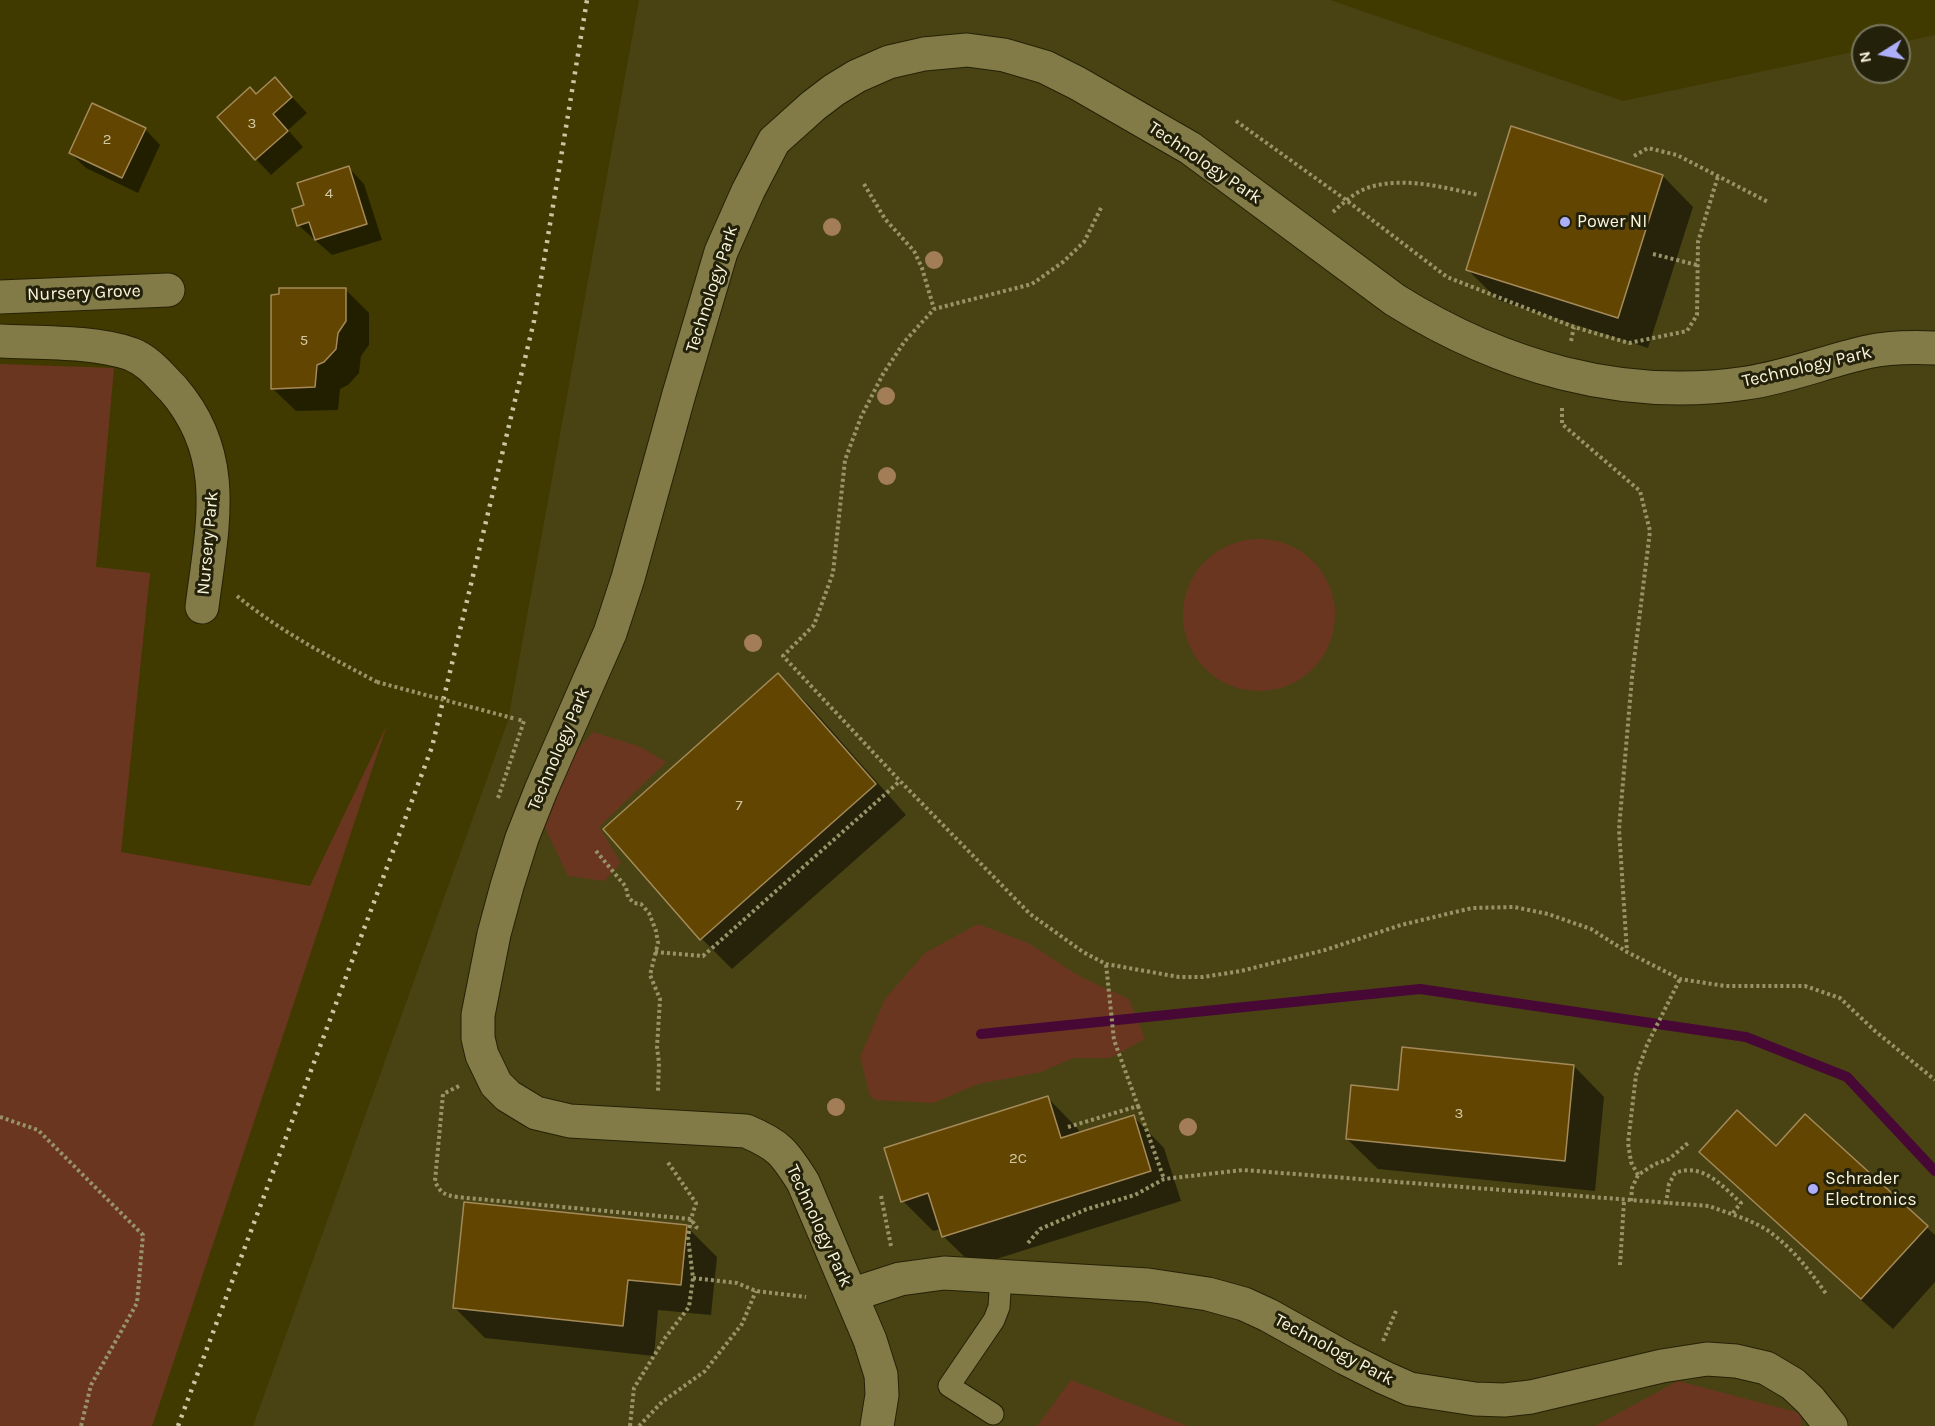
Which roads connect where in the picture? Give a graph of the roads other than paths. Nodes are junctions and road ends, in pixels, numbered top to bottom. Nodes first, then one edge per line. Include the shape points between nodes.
1 (168, 290) dead end
2 (0, 297) edge
3 (0, 341) edge
4 (1935, 348) edge
5 (202, 607) dead end
6 (1001, 1276) junction
7 (851, 1295) junction
8 (993, 1414) dead end
9 (877, 1426) edge
10 (1831, 1426) edge

1 - 2 street, Nursery Grove
3 - 5 street, Nursery Park via 115,350 140,358 160,374 190,413 205,444 214,490
4 - 7 street, Technology Park via 1867,352 1747,383 1662,387 1610,383 1539,368 1473,343 1427,320 1190,148 1045,67 967,50 924,54 889,62 857,76 820,100 774,141 721,252 610,633 522,838 507,886 478,1015 478,1038 496,1084 536,1113 570,1121 746,1131 770,1142 787,1157 803,1182
6 - 7 street, Technology Park via 944,1273 900,1279
6 - 8 lane via 994,1320 949,1386
6 - 10 street, Technology Park via 1148,1285 1208,1294 1268,1315 1410,1389 1475,1399 1532,1397 1707,1359 1737,1361 1766,1368 1793,1384
7 - 9 street, Technology Park via 881,1375

